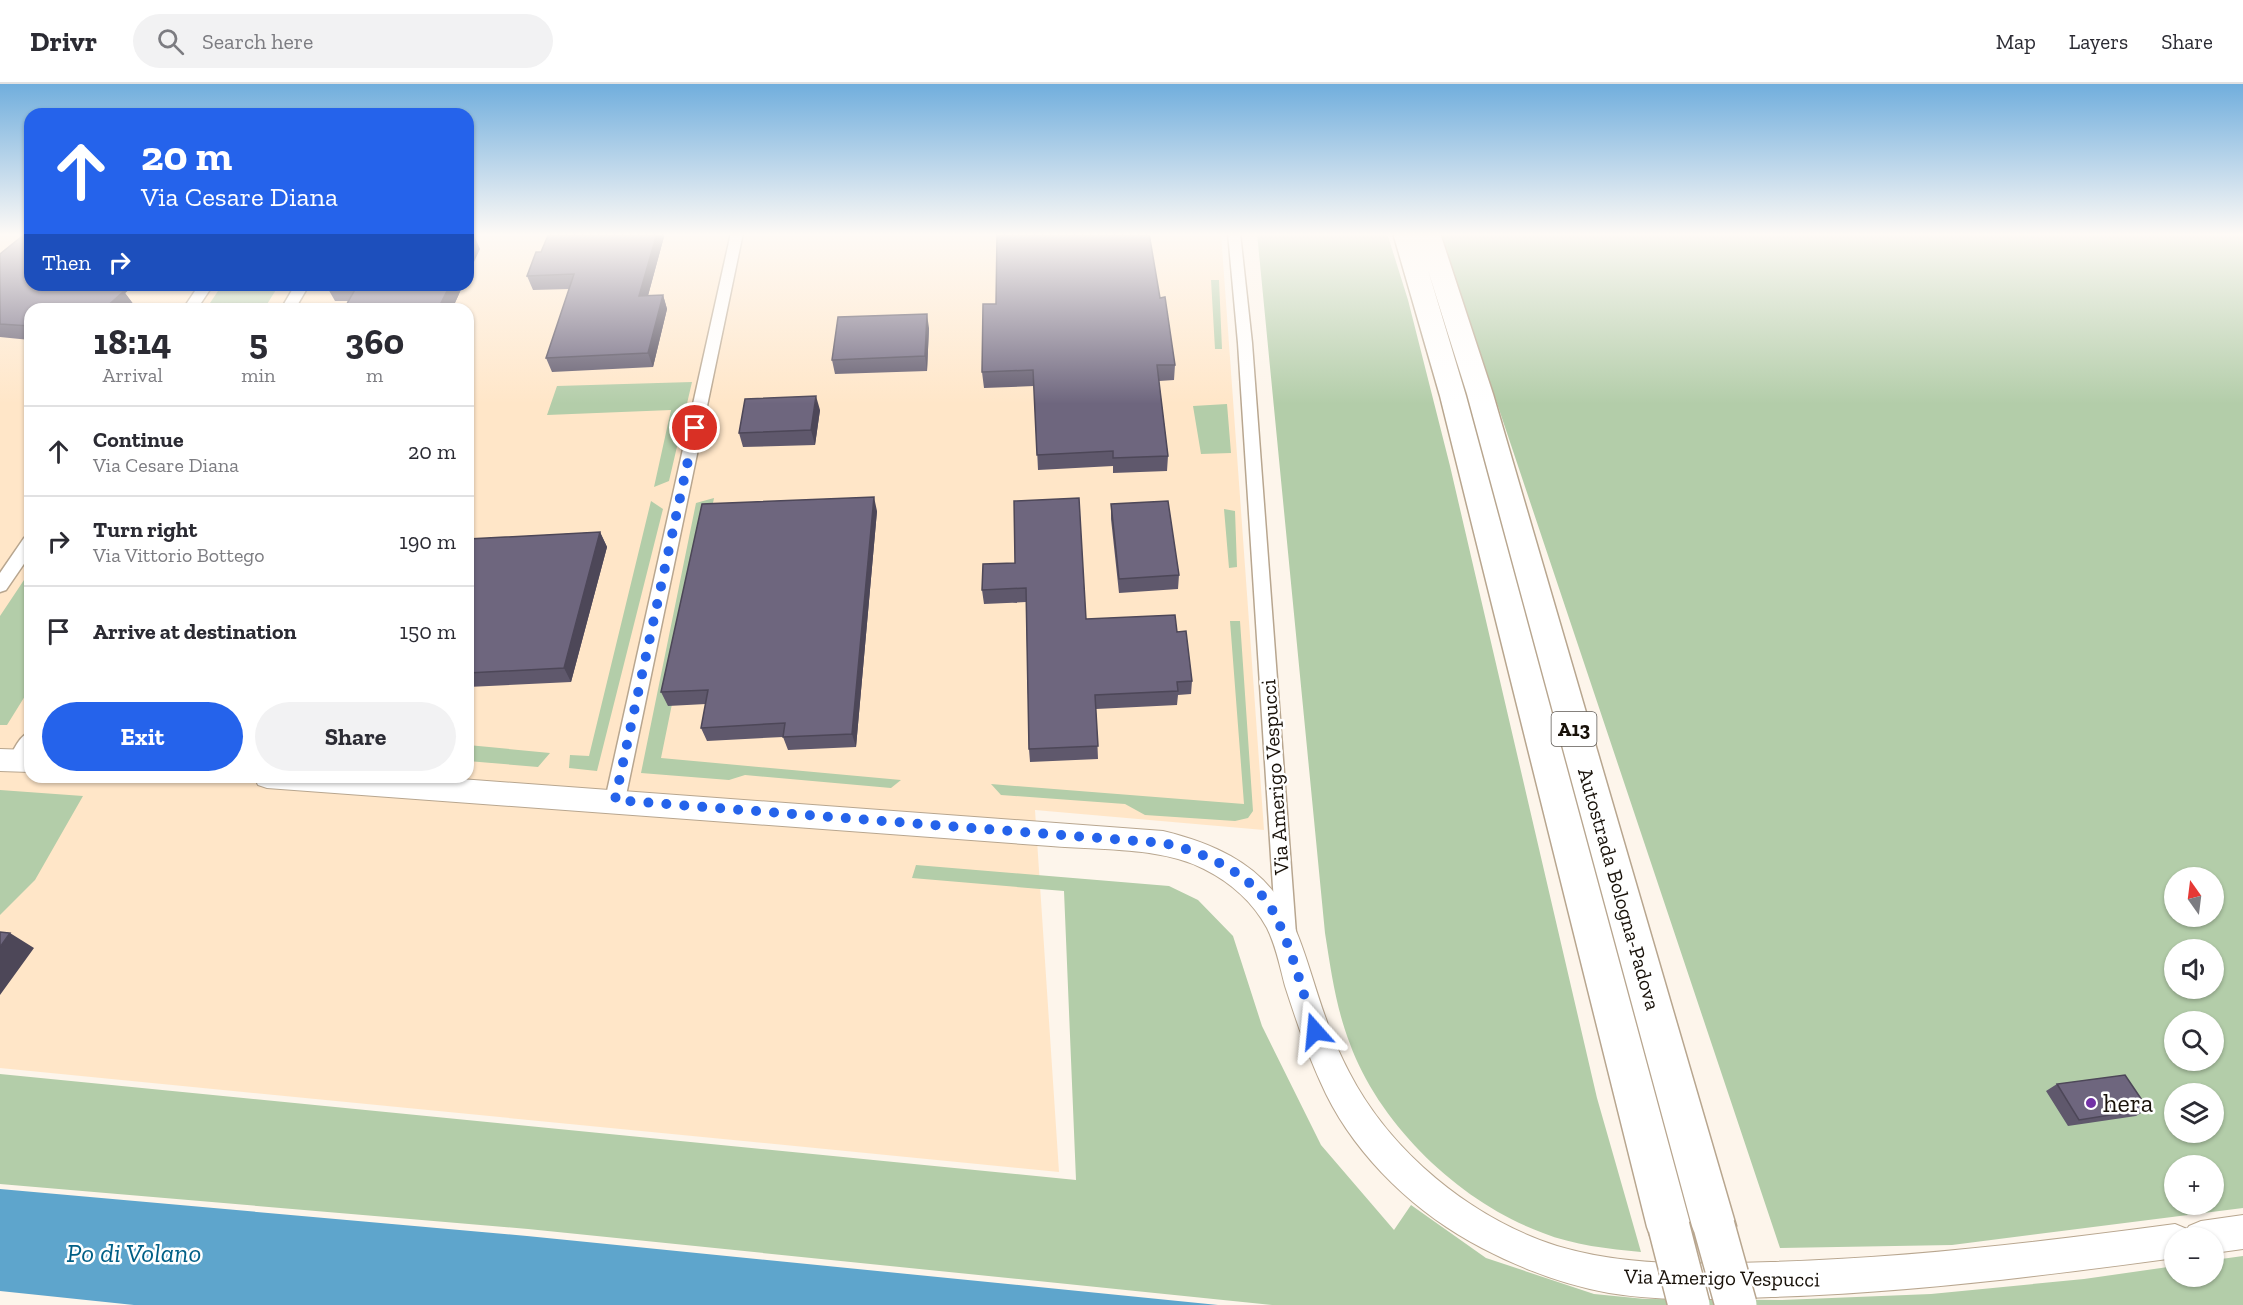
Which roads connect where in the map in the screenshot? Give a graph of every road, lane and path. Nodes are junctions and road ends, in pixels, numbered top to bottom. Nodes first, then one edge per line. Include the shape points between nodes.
1 (725, 290) edge
2 (1240, 290) edge
3 (1422, 290) edge
4 (1446, 290) edge
5 (24, 551) edge
6 (0, 586) edge
7 (358, 783) edge
8 (615, 800) junction
9 (1287, 945) junction
10 (2243, 1232) edge
11 (2224, 1235) edge
12 (2164, 1242) edge
13 (1689, 1305) edge
14 (1736, 1305) edge

1 - 8 street
2 - 9 street, Via Amerigo Vespucci
3 - 13 highway, Autostrada Bologna-Padova / A13, bridge via 1453,396
4 - 14 highway, Autostrada Bologna-Padova / A13, bridge via 1480,394
5 - 6 street
7 - 8 main road
8 - 9 main road via 1179,846 1209,856 1258,892 1275,915
9 - 12 main road, Via Amerigo Vespucci via 1332,1071 1357,1117 1392,1161 1476,1227 1538,1257 1589,1272 1637,1280 1838,1279 1996,1265
10 - 11 main road

